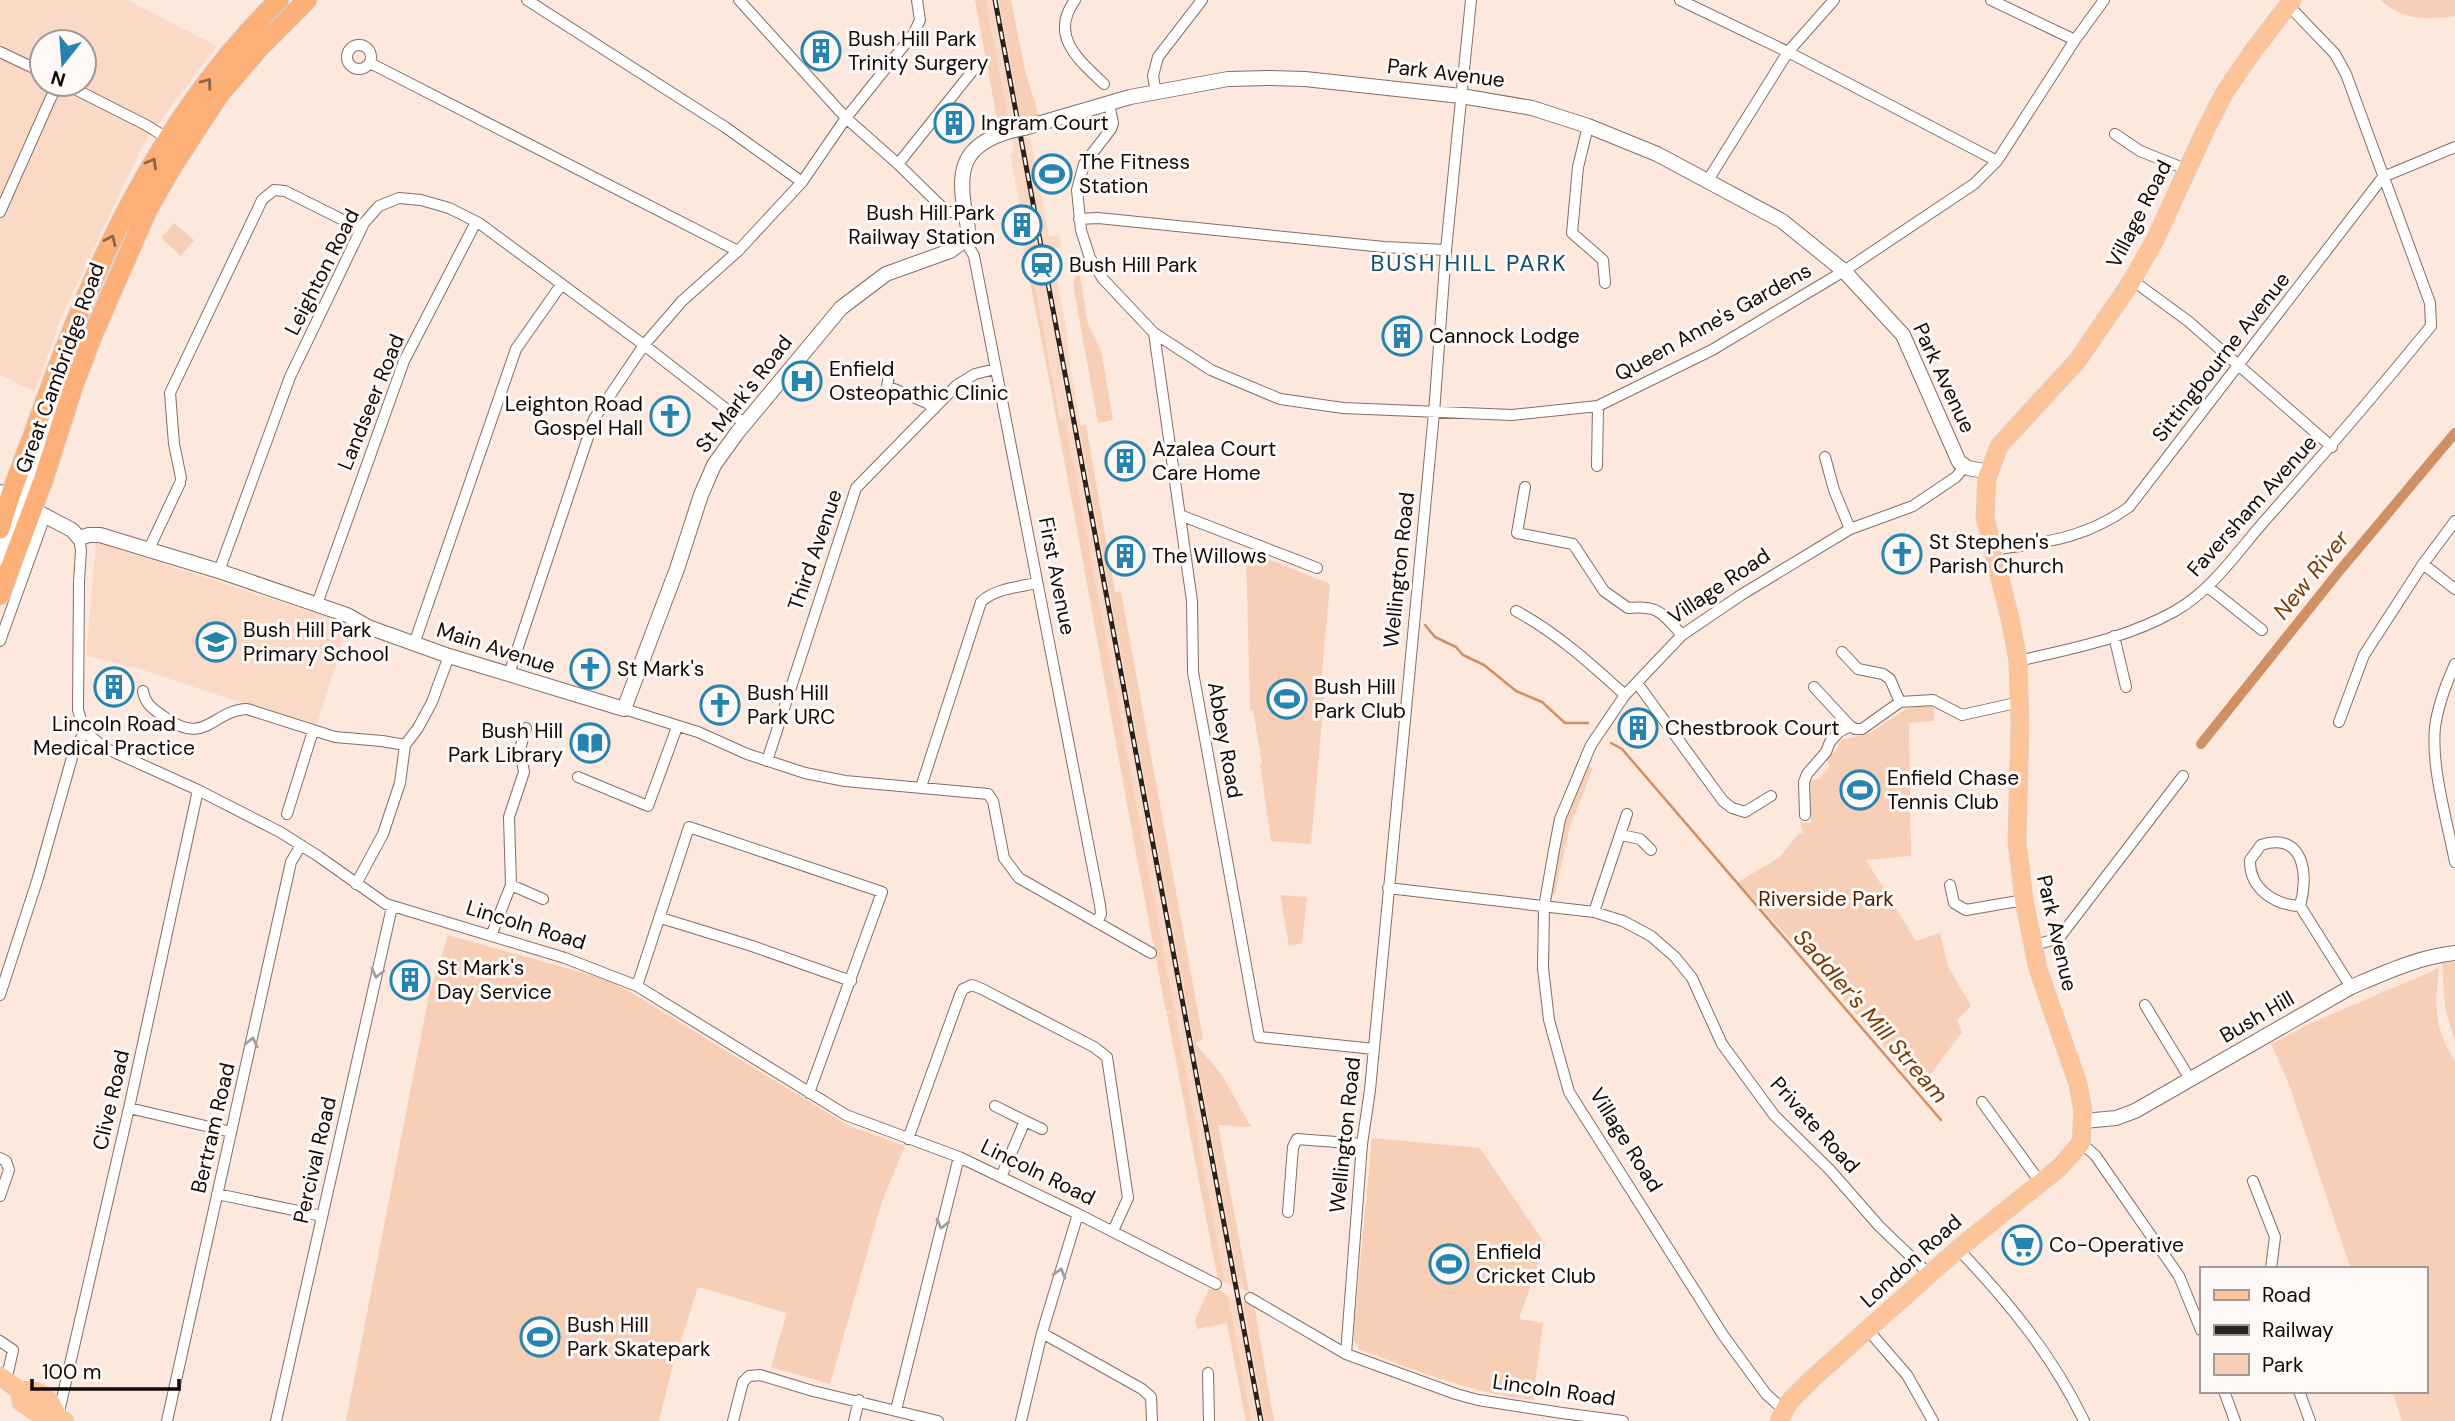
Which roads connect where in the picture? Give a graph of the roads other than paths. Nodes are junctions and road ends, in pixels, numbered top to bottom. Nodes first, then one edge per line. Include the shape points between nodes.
1 (279, 0) edge
2 (307, 0) edge
3 (527, 0) edge
4 (739, 0) edge
5 (917, 0) edge
6 (1075, 0) edge
7 (1202, 0) edge
8 (1471, 0) edge
9 (1680, 0) edge
10 (1834, 0) edge
11 (1991, 0) edge
12 (2104, 0) edge
13 (2290, 2) edge
14 (2075, 40) junction
15 (0, 52) edge
16 (1788, 52) junction
17 (370, 63) dead end
18 (978, 64) dead end
19 (28, 65) edge
20 (1104, 84) dead end
21 (1156, 93) junction
22 (1461, 96) junction
23 (51, 98) edge
24 (93, 98) edge
25 (1108, 104) junction
26 (846, 118) junction
27 (1588, 126) junction
28 (2115, 134) dead end
29 (176, 143) junction
30 (2455, 147) edge
31 (1997, 161) junction
32 (898, 164) junction
33 (2188, 170) junction
34 (2383, 177) junction
35 (1708, 180) junction
36 (802, 182) junction
37 (0, 212) edge
38 (965, 212) junction
39 (1079, 219) junction
40 (476, 222) junction
41 (360, 229) junction
42 (965, 240) junction
43 (1446, 250) junction
44 (738, 251) junction
45 (1844, 271) junction
46 (2132, 280) junction
47 (1605, 283) dead end
48 (561, 285) junction
49 (1154, 333) junction
50 (644, 345) junction
51 (2239, 365) junction
52 (995, 369) junction
53 (890, 371) dead end
54 (74, 384) junction
55 (1598, 406) junction
56 (934, 409) junction
57 (1434, 413) junction
58 (744, 424) junction
59 (2332, 447) junction
60 (1825, 457) dead end
61 (1597, 466) dead end
62 (1964, 467) junction
63 (1989, 472) junction
64 (1525, 487) dead end
65 (5, 495) edge
66 (38, 512) junction
67 (1180, 515) junction
68 (2455, 521) edge
69 (0, 529) edge
70 (1850, 529) junction
71 (79, 538) junction
72 (149, 549) junction
73 (1993, 550) junction
74 (0, 558) edge
75 (1313, 564) dead end
76 (2423, 564) junction
77 (219, 571) junction
78 (1037, 583) junction
79 (2208, 587) junction
80 (2455, 589) edge
81 (0, 595) edge
82 (317, 604) junction
83 (1516, 611) dead end
84 (2262, 630) dead end
85 (1682, 635) junction
86 (2113, 636) junction
87 (0, 641) edge
88 (414, 644) junction
89 (1842, 652) dead end
90 (449, 656) junction
91 (2018, 661) junction
92 (2455, 664) edge
93 (509, 674) junction
94 (1637, 683) junction
95 (1814, 687) dead end
96 (2126, 687) dead end
97 (143, 691) dead end
98 (1625, 695) junction
99 (1900, 702) junction
100 (2020, 702) junction
101 (624, 709) junction
102 (2339, 722) dead end
103 (1850, 726) junction
104 (677, 727) junction
105 (526, 728) dead end
106 (313, 731) junction
107 (85, 732) junction
108 (405, 745) junction
109 (767, 761) junction
110 (2183, 776) dead end
111 (578, 777) dead end
112 (921, 787) junction
113 (198, 790) junction
114 (1771, 796) dead end
115 (277, 799) dead end
116 (1627, 814) dead end
117 (1805, 814) dead end
118 (1620, 835) junction
119 (301, 845) junction
120 (1651, 850) dead end
121 (2455, 862) edge
122 (356, 884) junction
123 (511, 885) junction
124 (1950, 885) dead end
125 (1388, 888) junction
126 (543, 898) dead end
127 (2024, 900) junction
128 (2300, 906) junction
129 (392, 907) junction
130 (1544, 907) junction
131 (1594, 912) junction
132 (661, 918) junction
133 (1097, 922) junction
134 (491, 936) junction
135 (2032, 946) junction
136 (1150, 953) dead end
137 (2455, 953) edge
138 (851, 981) junction
139 (637, 986) junction
140 (2351, 987) junction
141 (0, 995) edge
142 (2145, 1005) dead end
143 (1374, 1049) junction
144 (2190, 1079) junction
145 (809, 1093) junction
146 (1982, 1102) dead end
147 (995, 1106) dead end
148 (130, 1108) junction
149 (1026, 1121) junction
150 (2084, 1121) junction
151 (1042, 1129) dead end
152 (231, 1132) junction
153 (908, 1139) junction
154 (2081, 1143) junction
155 (1362, 1144) junction
156 (959, 1157) junction
157 (0, 1158) edge
158 (1001, 1177) junction
159 (2253, 1181) dead end
160 (2040, 1182) junction
161 (218, 1194) junction
162 (0, 1196) edge
163 (1288, 1212) dead end
164 (1078, 1214) junction
165 (321, 1216) junction
166 (1113, 1231) junction
167 (1958, 1249) junction
168 (2271, 1267) edge
169 (1929, 1274) junction
170 (1216, 1284) dead end
171 (1251, 1298) dead end
172 (2200, 1322) edge
173 (1868, 1330) junction
174 (1042, 1333) junction
175 (0, 1341) edge
176 (1346, 1354) junction
177 (1208, 1373) dead end
178 (9, 1382) edge
179 (2225, 1393) edge
180 (2300, 1393) edge
181 (859, 1400) junction
182 (896, 1410) junction
183 (1782, 1416) edge
184 (1561, 1417) edge
185 (61, 1419) edge
186 (167, 1421) edge
187 (276, 1421) edge
188 (733, 1421) edge
189 (854, 1421) edge
190 (938, 1421) edge
191 (1021, 1421) edge
192 (1152, 1421) edge
193 (1209, 1421) edge
194 (1623, 1421) edge
195 (1933, 1421) edge
196 (2084, 1421) edge
197 (2235, 1421) edge
198 (2310, 1421) edge

29 -> 1 highway, Great Cambridge Road via 228,55
2 - 29 highway, Great Cambridge Road
3 - 36 street
4 - 26 street
5 - 26 street via 919,26
6 - 20 street via 1064,32 1081,62
7 - 21 street via 1158,57 1153,76
8 - 22 street, Wellington Road
9 - 16 street
10 - 16 street
11 - 14 street
12 - 14 street, Queen Anne's Gardens
13 - 33 main road, Village Road via 2225,92
13 - 34 street via 2335,54 2346,74
14 - 31 street, Queen Anne's Gardens
15 - 19 street
16 - 31 street
16 - 35 street
17 - 44 street
18 - 32 street
21 - 22 street, Park Avenue via 1228,79 1268,78
21 - 25 street, Park Avenue
22 - 27 street, Park Avenue via 1532,108
22 - 43 street, Wellington Road
23 - 37 street
24 - 29 street
25 - 38 street, First Avenue via 980,143 969,156 961,182
25 - 39 street, Queen Anne's Gardens via 1111,129 1080,175
26 - 32 street
26 - 36 street
27 - 35 street, Park Avenue
27 - 47 street via 1578,167 1573,233 1603,260
28 - 33 street via 2140,151
29 - 54 highway, Great Cambridge Road
65 -> 29 highway, Great Cambridge Road via 83,300 133,197
30 - 34 street, Sittingbourne Avenue
31 - 45 street, Queen Anne's Gardens via 1974,184
32 - 38 street via 947,212
33 - 46 main road, Village Road
34 - 51 street, Sittingbourne Avenue
34 - 59 street, Faversham Avenue via 2430,303 2431,326
35 - 45 street, Park Avenue via 1783,221
36 - 44 street
38 - 42 street, First Avenue
39 - 43 street
39 - 49 street, Queen Anne's Gardens via 1090,258 1103,279
40 - 41 street, Leighton Road via 449,208 399,198 379,206
40 - 48 street, Leighton Road
40 - 82 street, Landseer Road via 404,361
41 - 72 street via 285,191 274,190 262,200 170,393 180,480
41 - 77 street, Leighton Road via 290,377
42 - 52 street, First Avenue via 974,256
42 - 58 street, St Mark's Road via 950,251 886,274 841,309
43 - 57 street, Wellington Road
44 - 50 street via 682,300
45 - 55 street, Queen Anne's Gardens via 1712,350
45 - 62 street, Park Avenue via 1903,335
46 - 51 street
46 - 63 main road, Village Road via 2077,361 1999,446
48 - 50 street, Leighton Road
48 - 88 street via 516,349
49 - 57 street, Queen Anne's Gardens via 1211,370 1280,399
49 - 67 street, Abbey Road
50 - 58 street, Leighton Road
50 - 93 street via 594,419
51 - 59 street
51 - 73 street, Sittingbourne Avenue via 2129,507 2096,528
52 - 56 street, Third Avenue via 965,379
52 - 78 street, First Avenue
53 - 56 street via 887,386
54 - 65 street via 60,396 26,490 20,497
54 - 66 highway, Great Cambridge Road
55 - 57 street, Queen Anne's Gardens via 1512,415
55 - 61 street
56 - 109 street, Third Avenue via 856,488
57 - 125 street, Wellington Road
58 - 101 street, St Mark's Road via 714,465 701,495
59 - 79 street, Faversham Avenue
60 - 70 street
62 - 63 street, Park Avenue
62 - 70 street, Village Road via 1913,506
63 - 73 main road, Park Avenue via 1984,512
64 - 85 street via 1517,533 1573,544 1604,591 1628,608 1648,606 1661,612
65 - 66 street
65 - 69 highway, Great Cambridge Road
66 - 71 street
66 - 74 street via 16,516
66 - 81 highway, Great Cambridge Road
66 - 87 street, Great Cambridge Road
67 - 75 street
67 - 143 street, Abbey Road via 1192,601 1193,672 1259,1037
68 - 76 street
70 - 85 street, Village Road
71 - 72 street, Main Avenue via 100,535
71 - 107 street via 77,686
72 - 77 street, Main Avenue
73 - 91 main road, Park Avenue
76 - 80 street
76 - 102 street via 2364,655
77 - 82 street, Main Avenue
78 - 112 street via 986,596 981,602
78 - 133 street, First Avenue via 1100,905
79 - 84 street
79 - 86 street, Faversham Avenue via 2176,611
82 - 88 street, Main Avenue
83 - 98 street via 1540,624
85 - 94 street, Village Road
86 - 91 street, Faversham Avenue
86 - 96 street
88 - 90 street, Main Avenue
89 - 99 street via 1858,668 1890,679
90 - 93 street, Main Avenue
90 - 108 street via 430,706
91 - 100 main road, Park Avenue
92 - 121 street via 2443,689 2435,727 2436,763
93 - 101 street, Main Avenue
94 - 98 street, Village Road
94 - 114 street via 1699,771 1732,808 1745,812
95 - 103 street
97 - 106 street via 144,701 153,709 184,727 206,727 242,709
98 - 130 street, Village Road via 1591,745 1560,819
99 - 100 street via 1933,700 1962,715
99 - 103 street via 1863,729
100 - 127 main road, Park Avenue via 2016,824
101 - 104 street, Main Avenue
103 - 117 street via 1830,741 1807,775
104 - 109 street, Main Avenue
104 - 111 street via 648,806
105 - 123 street via 520,749 524,772 509,817
106 - 108 street
106 - 115 street via 289,809
107 - 113 street, Lincoln Road via 105,748
107 - 141 street via 75,747
108 - 122 street via 400,783 383,834
109 - 112 street, Main Avenue via 845,781
110 - 135 street via 2059,938
112 - 133 street, Main Avenue via 988,794 1003,858 1010,868 1031,887
113 - 119 street, Lincoln Road
113 - 148 street, Clive Road
116 - 118 street
118 - 120 street via 1640,839
118 - 131 street
119 - 122 street, Lincoln Road
152 -> 119 street, Bertram Road via 291,862
122 - 129 street, Lincoln Road
123 - 126 street
123 - 134 street
124 - 127 street via 1954,903 1966,910
125 - 130 street, Private Road
125 - 143 street, Wellington Road
127 - 135 main road, Park Avenue
128 - 128 street via 2279,902 2259,888 2250,860 2261,845 2280,841 2298,855 2305,875
128 - 140 street
129 - 134 street, Lincoln Road
129 -> 165 street, Percival Road
130 - 131 street, Private Road
130 - 183 street, Village Road via 1543,968 1549,1020 1569,1093 1723,1335
131 - 169 street, Private Road via 1650,936 1675,957 1692,978 1722,1044 1774,1115
132 - 138 street
132 - 138 street via 690,827 882,892
132 - 139 street
133 - 136 street
134 - 139 street, Lincoln Road
135 - 150 main road, Park Avenue via 2075,1075
137 - 140 street, Bush Hill via 2418,961
138 - 145 street
139 - 145 street, Lincoln Road
140 - 144 street, Bush Hill
142 - 144 street
143 - 155 street, Wellington Road
144 - 150 street, Bush Hill via 2126,1115
145 - 153 street, Lincoln Road via 846,1115
146 - 160 street
147 - 149 street
148 - 152 street
148 - 185 street, Clive Road
149 - 151 street
149 - 158 street
150 - 154 main road, Park Avenue
152 - 161 street, Bertram Road
153 - 156 street, Lincoln Road
153 - 166 street via 963,989 972,985 982,989 1107,1057 1128,1198
154 - 160 main road, London Road
154 - 172 street via 2095,1155 2179,1276
155 - 163 street via 1297,1139
155 - 176 street, Wellington Road
156 - 158 street, Lincoln Road
156 -> 182 street
157 - 162 street via 9,1170
158 - 164 street, Lincoln Road
159 - 168 street via 2275,1237
160 - 167 main road, London Road
161 - 165 street
161 - 186 street, Bertram Road
164 - 166 street, Lincoln Road
174 -> 164 street
165 - 187 street, Percival Road
166 - 170 street, Lincoln Road
167 - 169 main road, London Road
167 - 196 street via 2026,1325
169 - 173 main road, London Road
171 - 176 street, Lincoln Road
173 - 183 main road, London Road via 1806,1385
173 - 195 street via 1907,1375
174 - 191 street
174 - 192 street via 1142,1389 1151,1397
175 - 178 street via 13,1350
176 - 184 street, Lincoln Road via 1456,1394
177 - 193 street
178 - 185 main road via 30,1408
179 - 197 street
180 - 198 street
181 - 182 street
181 - 188 street via 749,1376 743,1382
181 - 189 street
182 - 190 street
184 - 194 street, Lincoln Road

